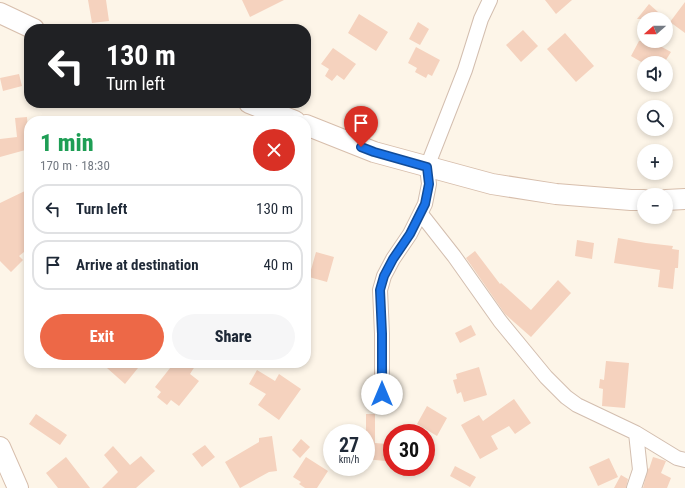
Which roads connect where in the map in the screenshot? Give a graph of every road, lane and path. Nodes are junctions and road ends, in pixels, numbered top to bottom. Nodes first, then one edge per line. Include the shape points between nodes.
1 (490, 0) edge
2 (0, 13) edge
3 (24, 24) edge
4 (262, 108) edge
5 (282, 116) edge
6 (311, 127) edge
7 (427, 167) junction
8 (685, 199) edge
9 (637, 200) edge
10 (673, 200) edge
11 (421, 214) junction
12 (382, 394) dead end
13 (636, 433) junction
14 (0, 447) edge
15 (685, 460) edge
16 (18, 488) edge
17 (634, 488) edge

1 - 7 street
2 - 3 main road
4 - 5 main road
6 - 7 main road via 374,152
7 - 9 main road via 492,184 556,194
7 - 11 street via 428,193
8 - 10 main road
11 - 12 street via 393,259 380,290
11 - 13 street via 500,321 546,377 577,405
13 - 15 street via 677,458
13 - 17 street via 640,470
14 - 16 main road

